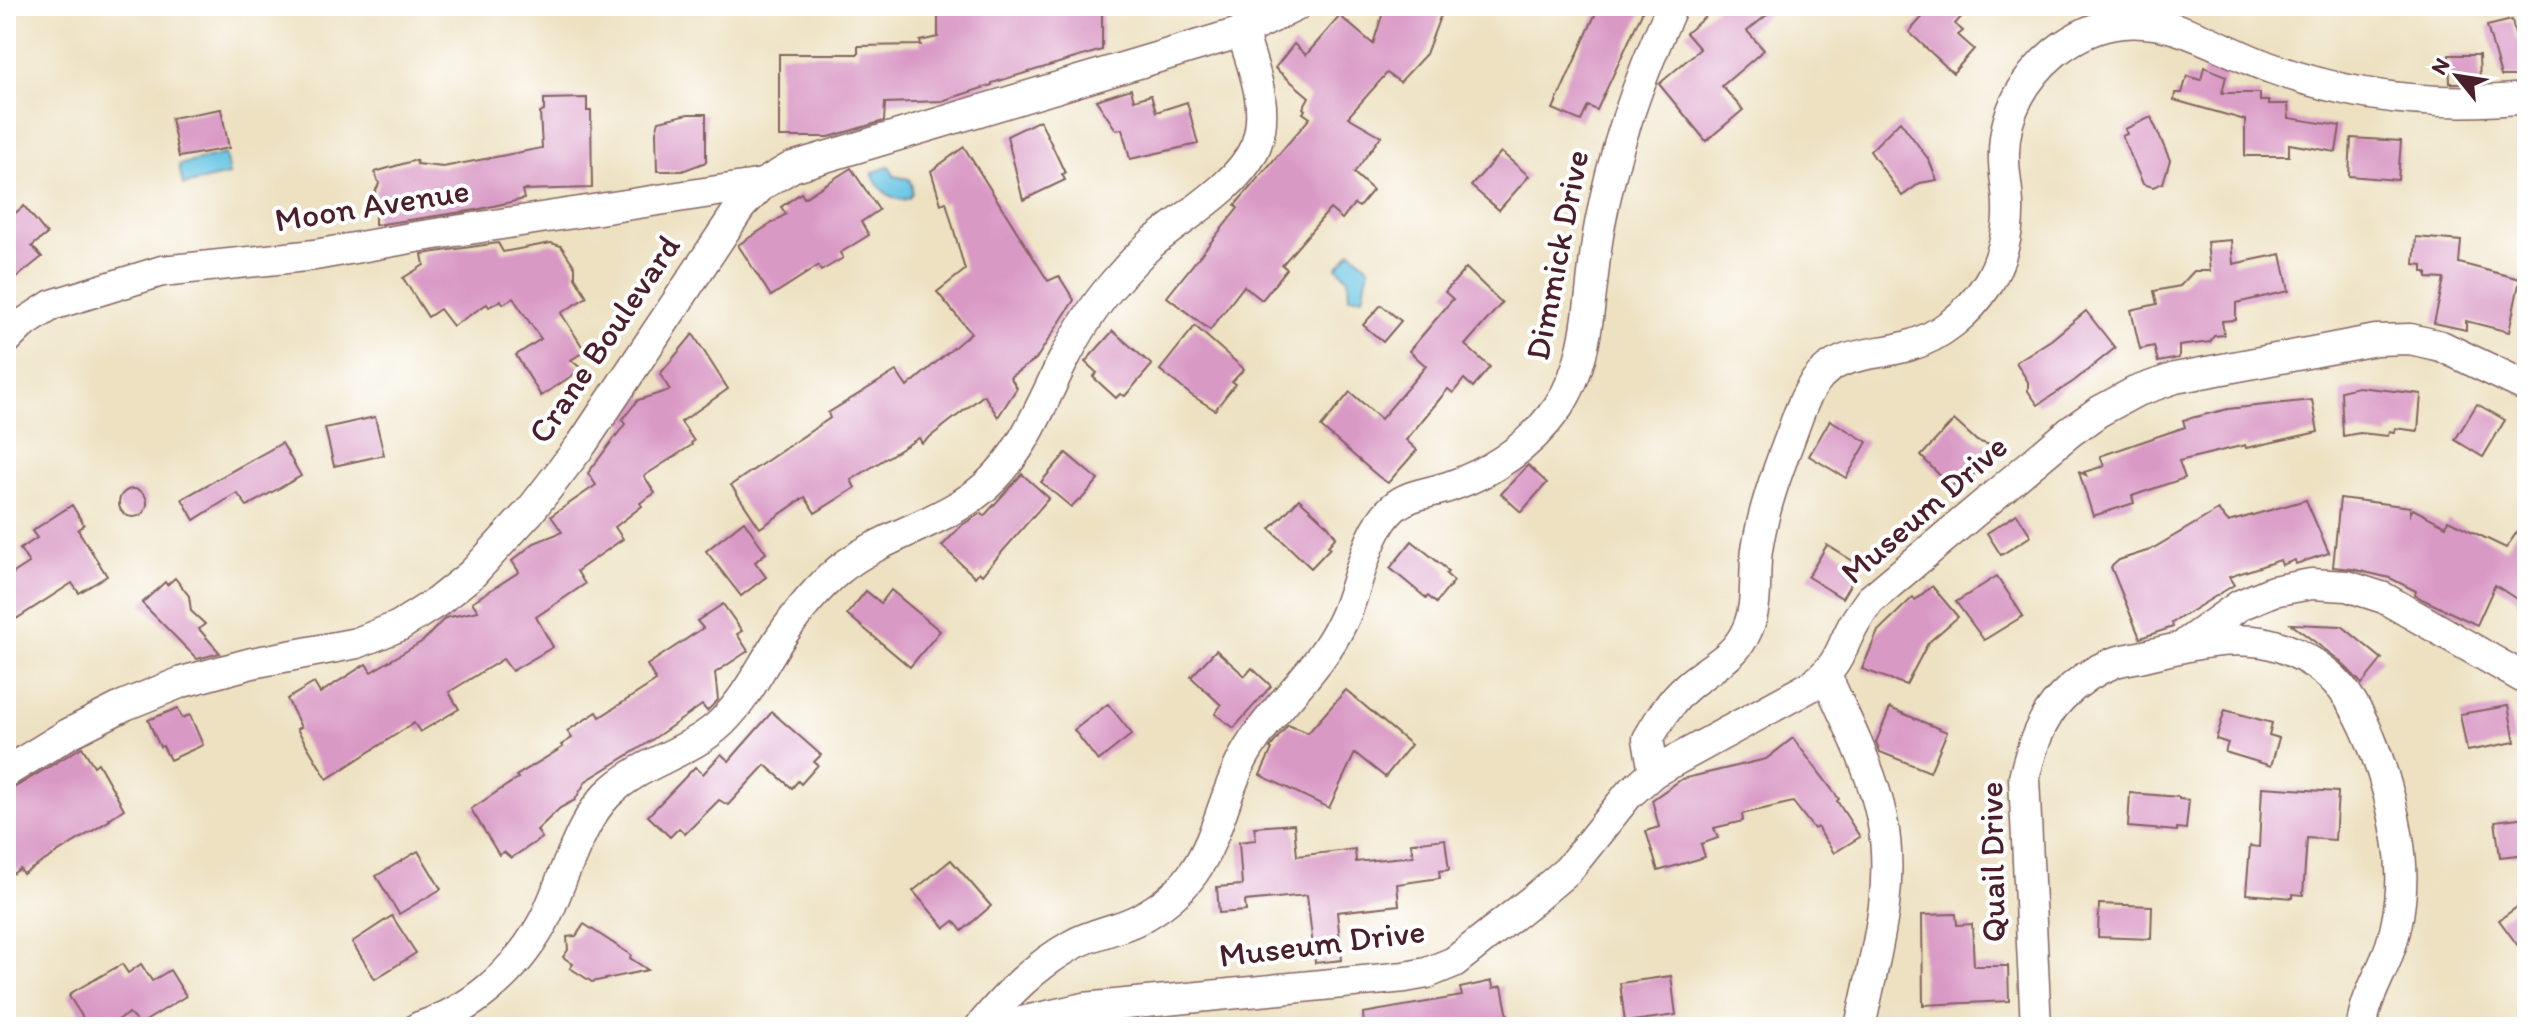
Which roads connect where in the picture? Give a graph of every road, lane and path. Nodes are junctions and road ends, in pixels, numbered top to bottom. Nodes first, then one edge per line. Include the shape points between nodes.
1 (1296, 6) edge
2 (1672, 6) edge
3 (1242, 32) junction
4 (2527, 98) edge
5 (763, 184) junction
6 (6, 340) edge
7 (2527, 387) edge
8 (2168, 650) junction
9 (1826, 675) junction
10 (2527, 680) edge
11 (6, 772) edge
12 (1654, 772) junction
13 (419, 1027) edge
14 (980, 1027) edge
15 (998, 1027) edge
16 (1860, 1027) edge
17 (2036, 1027) edge
18 (2362, 1027) edge

1 - 3 street, Crane Boulevard
2 - 14 street, Dimmick Drive via 1620,141 1600,224 1584,345 1558,406 1533,438 1505,461 1473,479 1413,496 1377,527 1343,620 1318,663 1244,758 1211,843 1192,876 1139,919 1076,942 1037,966
3 - 5 street, Crane Boulevard via 792,167
3 - 13 street via 1261,99 1255,146 1228,183 1149,246 1112,284 1085,322 1009,462 953,510 873,546 838,570 808,600 748,694 719,724 607,796 589,819 522,955 471,1002
4 - 12 street via 2417,100 2339,89 2161,24 2123,23 2064,45 2027,81 2014,105 2003,149 2006,236 1988,284 1947,327 1905,347 1843,360 1816,381 1764,510 1748,628 1730,657 1687,686 1664,711 1648,739
5 - 6 street, Moon Avenue via 315,255 162,271 52,305
5 - 11 street, Crane Boulevard via 731,219 582,444 530,511 472,574 437,602 399,626 357,643 182,682 68,734
7 - 9 street, Museum Drive via 2441,346 2410,339 2376,340 2175,378 2135,392 2070,432 1870,600
8 - 10 street via 2273,591 2311,584 2347,586 2384,598
8 - 17 street, Quail Drive via 2112,664 2085,678 2061,698 2031,750 2024,804
8 - 18 street, Quail Drive via 2233,639 2299,655 2329,675 2368,730 2399,840 2401,877 2388,955
9 - 12 street, Museum Drive
9 - 16 street via 1873,784 1887,856 1882,924
12 - 15 street, Museum Drive via 1628,795 1568,870 1454,962 1427,973 1084,1008

